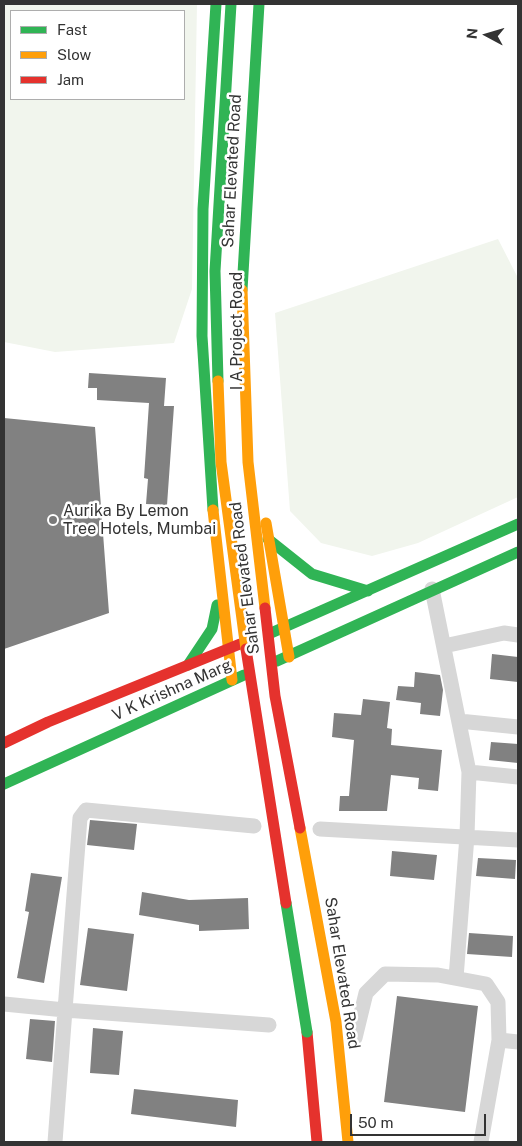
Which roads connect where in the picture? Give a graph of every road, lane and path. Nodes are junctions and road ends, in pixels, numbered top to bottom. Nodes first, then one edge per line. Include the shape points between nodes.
1 (216, 4) edge
2 (231, 4) edge
3 (259, 4) edge
4 (270, 4) edge
5 (518, 524) edge
6 (268, 539) junction
7 (518, 552) edge
8 (432, 588) junction
9 (220, 590) junction
10 (368, 591) junction
11 (518, 626) edge
12 (284, 628) junction
13 (511, 634) edge
14 (444, 646) junction
15 (227, 649) junction
16 (289, 656) junction
17 (188, 665) junction
18 (232, 680) junction
19 (459, 721) junction
20 (518, 727) edge
21 (4, 743) edge
22 (469, 772) junction
23 (518, 777) edge
24 (4, 784) edge
25 (254, 826) dead end
26 (320, 829) dead end
27 (467, 836) junction
28 (518, 840) edge
29 (456, 978) junction
30 (4, 1004) edge
31 (65, 1010) junction
32 (269, 1025) dead end
33 (355, 1038) dead end
34 (499, 1040) junction
35 (518, 1042) edge
36 (55, 1142) edge
37 (318, 1142) edge
38 (348, 1142) edge
39 (481, 1142) edge

1 - 9 main road via 203,209 202,336 209,471
2 - 37 main road, Sahar Elevated Road, bridge via 215,271 220,462 254,706 306,1025
3 - 38 main road, Sahar Elevated Road, bridge via 242,276 248,462 275,696 336,1022
4 - 6 main road, I A Project Road via 252,276 254,410
5 - 10 main road, V K Krishna Marg
6 - 10 main road via 312,574
6 - 12 main road, I A Project Road
7 - 8 main road, V K Krishna Marg
8 - 14 street
8 - 16 main road, V K Krishna Marg
9 - 15 main road
9 - 17 main road via 212,629
10 - 12 main road, V K Krishna Marg
11 - 13 street
12 - 15 main road, V K Krishna Marg
12 - 16 main road, I A Project Road
13 - 14 street
14 - 19 street
15 - 17 main road, V K Krishna Marg
15 - 18 main road
16 - 18 main road, V K Krishna Marg
17 - 21 main road, V K Krishna Marg
18 - 24 main road, V K Krishna Marg
19 - 20 street
19 - 22 street
22 - 23 street
22 - 27 street
25 - 31 street via 86,810 80,818
26 - 27 street
27 - 28 street
27 - 29 street
29 - 33 street via 385,974 366,993
29 - 34 street via 486,984 498,1002
30 - 31 street
31 - 32 street
31 - 36 street
34 - 35 street
34 - 39 street

